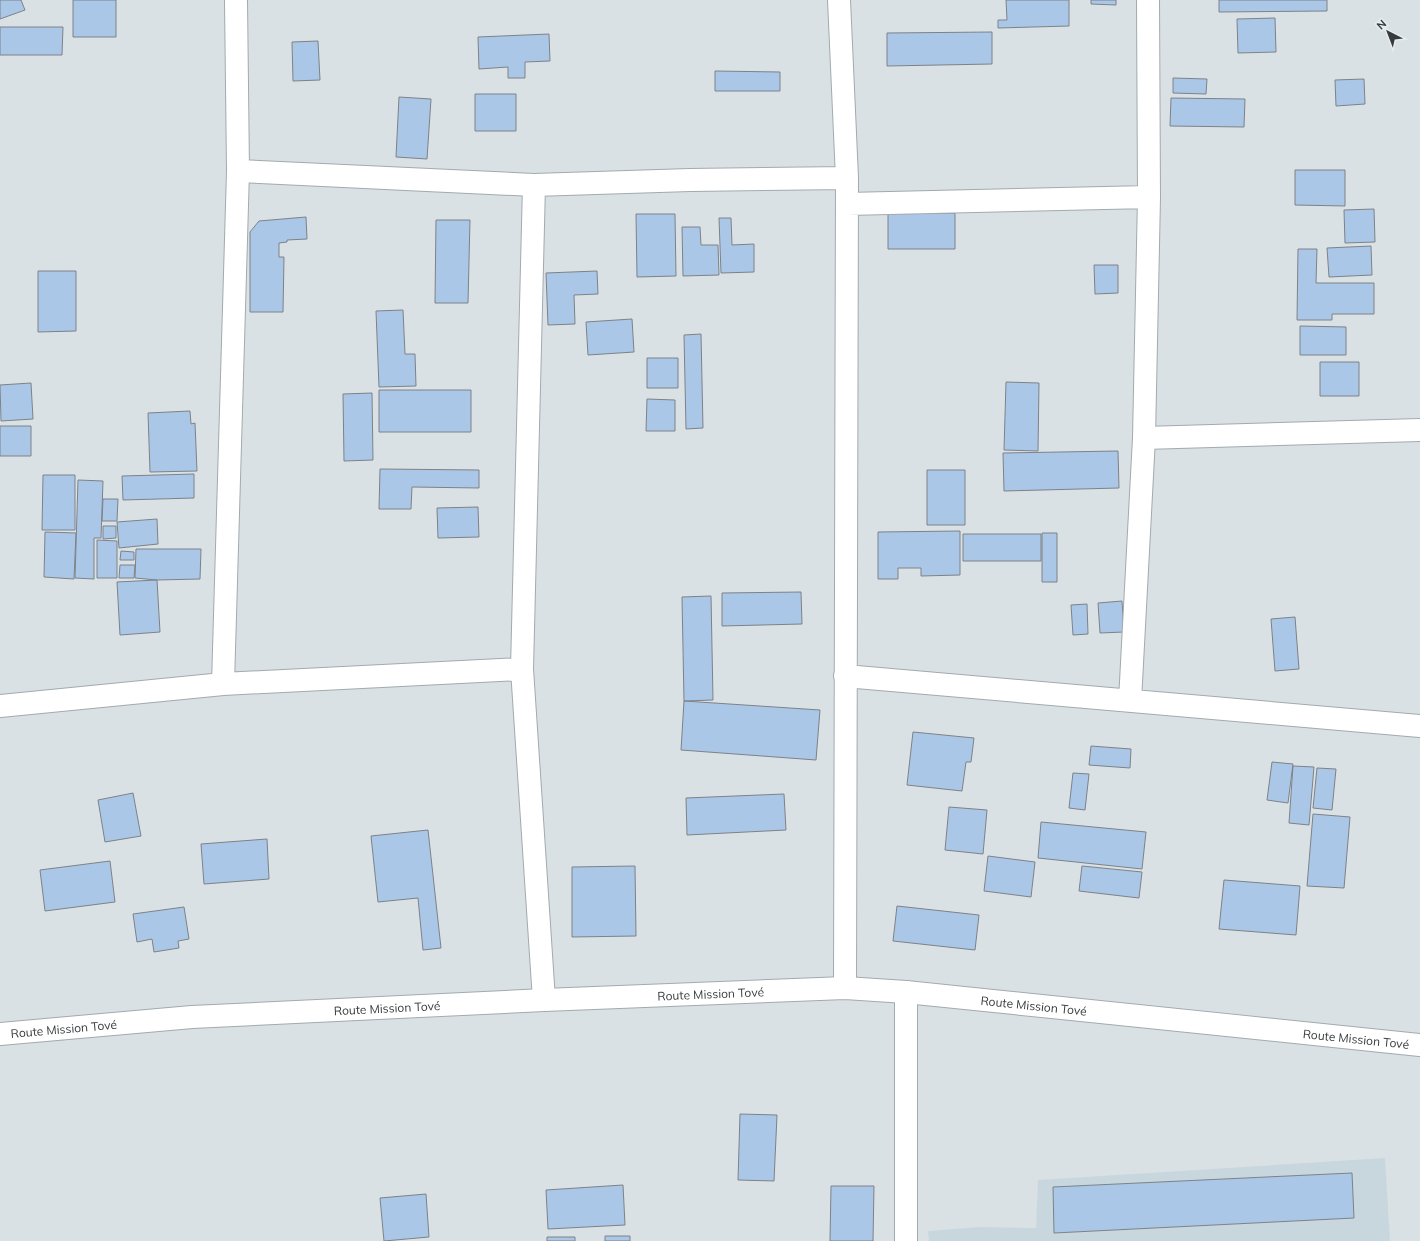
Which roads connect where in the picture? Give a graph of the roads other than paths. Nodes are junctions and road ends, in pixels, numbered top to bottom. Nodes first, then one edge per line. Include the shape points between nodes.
1 (236, 0) edge
2 (838, 0) edge
3 (1148, 0) edge
4 (238, 171) junction
5 (847, 178) junction
6 (534, 185) junction
7 (1149, 197) junction
8 (846, 204) junction
9 (1420, 430) edge
10 (1144, 438) junction
11 (522, 669) junction
12 (845, 676) junction
13 (223, 684) junction
14 (1130, 701) junction
15 (0, 706) edge
16 (1420, 726) edge
17 (845, 988) junction
18 (906, 992) junction
19 (544, 1000) junction
20 (0, 1034) edge
21 (1420, 1045) edge
22 (1420, 1051) edge
23 (906, 1241) edge

1 - 4 street
2 - 5 street
3 - 7 street
4 - 6 street
4 - 13 street
5 - 6 street
5 - 8 street
6 - 11 street
7 - 8 street
7 - 10 street
8 - 12 street
9 - 10 street
10 - 14 street
11 - 13 street
11 - 19 street
12 - 14 street
12 - 17 street
13 - 15 street
14 - 16 street
17 - 18 street, Route Mission Tové
17 - 19 street, Route Mission Tové
18 - 21 street, Route Mission Tové
18 - 23 street
19 - 20 street, Route Mission Tové via 192,1017
21 - 22 street

